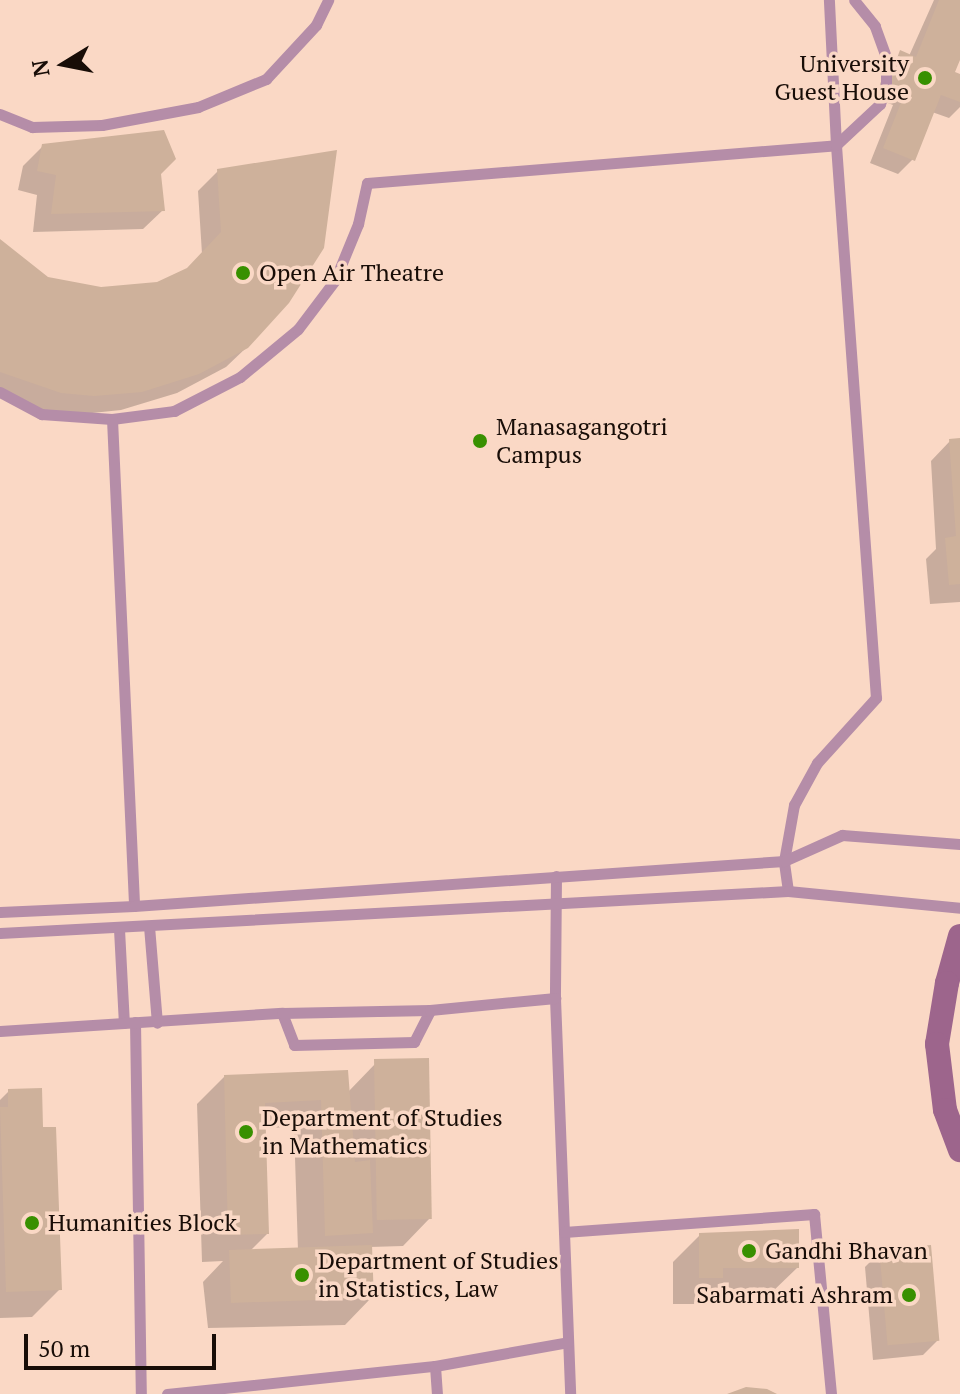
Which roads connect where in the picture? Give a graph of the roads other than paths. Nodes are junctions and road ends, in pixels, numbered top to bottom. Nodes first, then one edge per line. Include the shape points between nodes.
1 (328, 0) edge
2 (829, 0) edge
3 (854, 0) edge
4 (0, 114) edge
5 (836, 145) junction
6 (0, 392) edge
7 (112, 419) junction
8 (960, 844) edge
9 (784, 861) junction
10 (556, 876) junction
11 (788, 891) junction
12 (557, 902) junction
13 (134, 906) junction
14 (960, 908) edge
15 (0, 912) edge
16 (149, 926) junction
17 (119, 929) junction
18 (0, 933) edge
19 (960, 936) edge
20 (555, 998) junction
21 (430, 1010) junction
22 (282, 1013) junction
23 (129, 1023) junction
24 (157, 1023) junction
25 (0, 1031) edge
26 (960, 1150) edge
27 (564, 1232) junction
28 (568, 1342) junction
29 (435, 1366) junction
30 (141, 1394) edge
31 (167, 1394) edge
32 (437, 1394) edge
33 (570, 1394) edge
34 (831, 1394) edge

1 - 4 lane via 316,25 266,79 198,107 102,125 32,127
2 - 5 lane
3 - 5 lane via 875,26 886,57 886,85 880,104
5 - 7 lane via 367,183 358,224 335,280 298,329 240,377 174,411
5 - 9 lane via 876,698 817,763 794,805
6 - 7 lane via 41,414
7 - 13 lane
8 - 9 lane via 842,835
9 - 10 lane
9 - 11 lane
10 - 12 lane
10 - 13 lane
11 - 12 lane
11 - 14 lane
12 - 16 lane
12 - 20 lane
13 - 15 lane
16 - 17 lane
16 - 24 lane
17 - 18 lane
17 - 23 lane
19 - 26 main road via 937,1044 945,1110
20 - 21 lane
20 - 27 lane
21 - 22 lane
21 - 22 lane via 414,1042 294,1045
22 - 24 lane
23 - 24 lane
23 - 25 lane
23 - 30 lane
27 - 28 lane
27 - 34 lane via 814,1214
28 - 29 lane
28 - 33 lane
29 - 31 lane
29 - 32 lane

